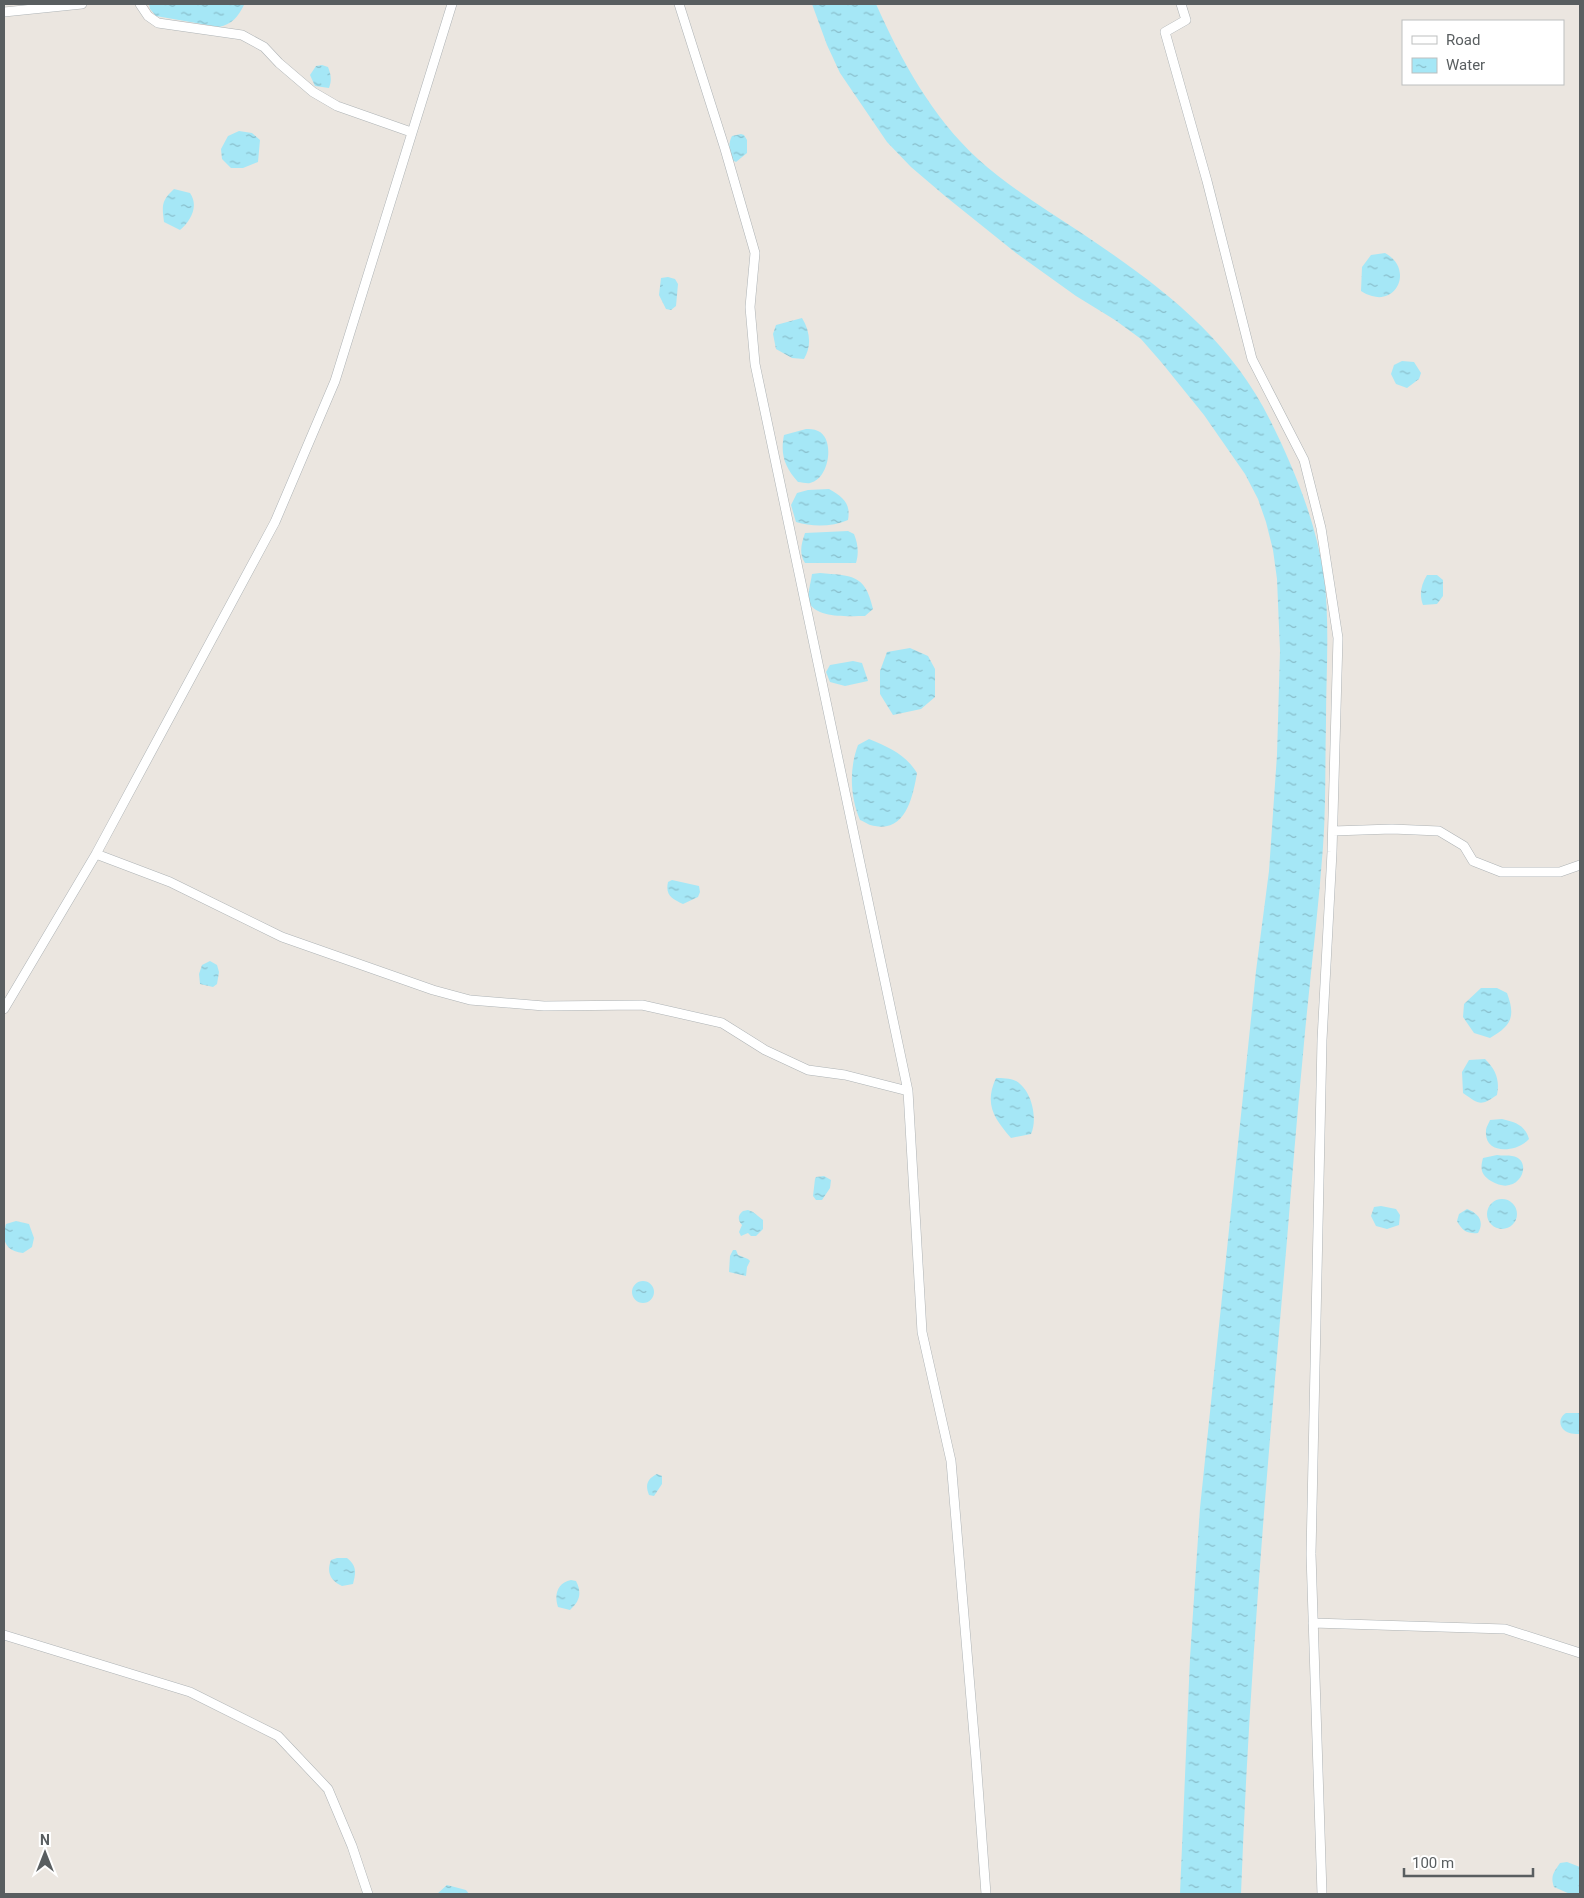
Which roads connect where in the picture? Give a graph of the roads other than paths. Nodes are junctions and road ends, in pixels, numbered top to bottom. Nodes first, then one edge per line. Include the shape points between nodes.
1 (82, 4) edge
2 (140, 4) edge
3 (452, 4) edge
4 (679, 4) edge
5 (1181, 4) edge
6 (4, 12) edge
7 (411, 132) junction
8 (1333, 831) junction
9 (96, 854) junction
10 (1580, 865) edge
11 (4, 1009) edge
12 (908, 1091) junction
13 (1313, 1623) junction
14 (4, 1635) edge
15 (1580, 1653) edge
16 (366, 1893) edge
17 (986, 1894) edge
18 (1322, 1894) edge

1 - 6 street
2 - 7 street via 158,23 242,35 264,47 313,92 337,106
3 - 7 street
4 - 12 street via 755,254 750,307 755,364
5 - 8 street via 1186,20 1165,32 1252,359 1304,460 1322,528 1338,638
7 - 9 street via 335,381 275,522
8 - 10 street via 1392,829 1439,832 1464,846 1473,861 1501,872 1560,872
8 - 13 street via 1321,1069 1311,1554
9 - 11 street
9 - 12 street via 170,882 282,937 433,990 470,1000 535,1006 642,1005 722,1022 765,1050 808,1070 845,1075
12 - 17 street via 922,1332 950,1461
13 - 15 street via 1505,1629
13 - 18 street
14 - 16 street via 190,1692 278,1736 328,1789 352,1846

